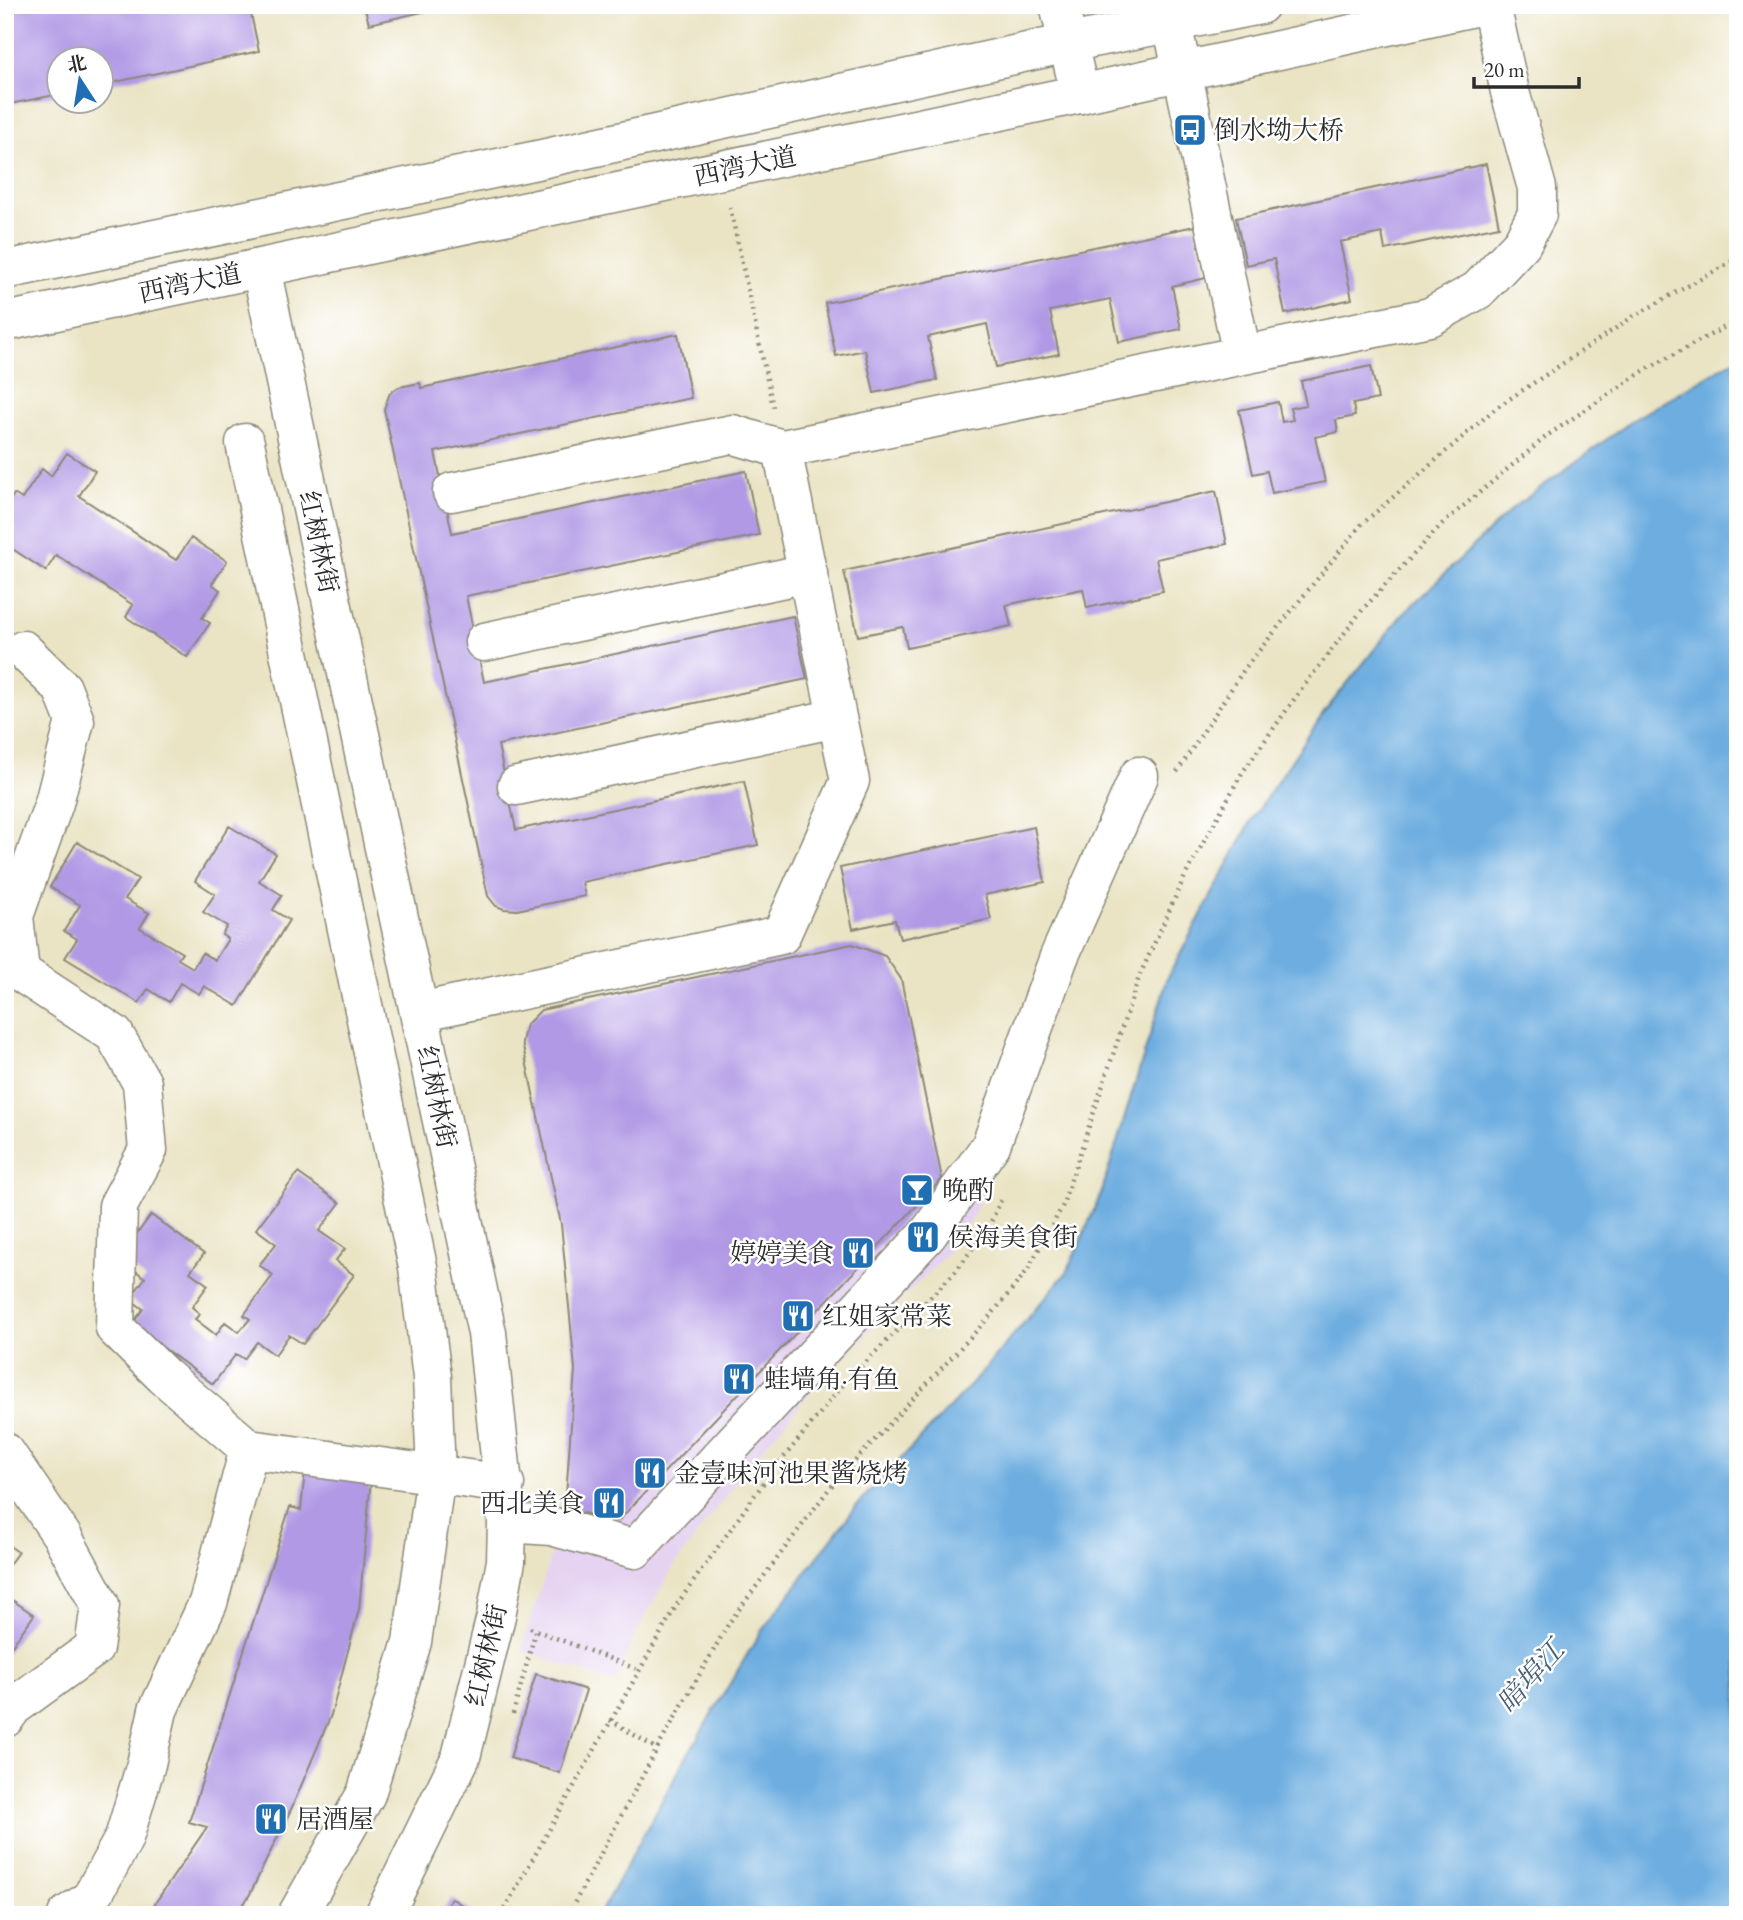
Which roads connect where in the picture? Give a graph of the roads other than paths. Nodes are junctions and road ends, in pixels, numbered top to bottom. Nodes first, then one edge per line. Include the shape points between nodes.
1 (1059, 5) edge
2 (1260, 5) edge
3 (1483, 5) edge
4 (1491, 5) edge
5 (1172, 23) junction
6 (1068, 43) junction
7 (1182, 72) junction
8 (1080, 94) junction
9 (261, 268) junction
10 (5, 270) edge
11 (5, 322) edge
12 (1242, 355) junction
13 (245, 443) dead end
14 (782, 449) junction
15 (452, 492) dead end
16 (808, 573) junction
17 (484, 642) dead end
18 (23, 650) dead end
19 (837, 718) junction
20 (1139, 776) dead end
21 (517, 786) dead end
22 (419, 1012) junction
23 (249, 1449) junction
24 (5, 1452) edge
25 (436, 1475) junction
26 (505, 1484) junction
27 (507, 1523) junction
28 (5, 1718) edge
29 (67, 1915) edge
30 (298, 1915) edge
31 (384, 1915) edge

1 - 6 street
2 - 5 street, 西湾大道
3 - 7 street, 西湾大道
4 - 12 street via 1537,188 1537,214 1522,243 1478,290 1430,317
5 - 6 street, 西湾大道
5 - 7 street
6 - 8 street
6 - 10 street, 西湾大道 via 537,160
7 - 8 street, 西湾大道
7 - 12 street
8 - 9 street, 西湾大道
9 - 11 street, 西湾大道
9 - 22 street, 红树林街
12 - 14 street
13 - 25 street via 418,1267 432,1377
14 - 15 street via 732,434
14 - 16 street
16 - 17 street
16 - 19 street
18 - 23 street via 62,688 75,721 54,803 14,916 20,972 114,1034 142,1083 148,1150 118,1206 115,1328
19 - 21 street
19 - 22 street via 850,781 781,935
20 - 27 street via 1059,957 992,1145 928,1234 635,1549 551,1526
22 - 26 street, 红树林街 via 487,1333
23 - 25 street
23 - 29 street via 208,1603 158,1710 124,1838 90,1900
24 - 28 street via 62,1536 100,1605 94,1648 13,1707
25 - 26 street
25 - 30 street via 412,1642 366,1794
26 - 27 street, 红树林街
27 - 31 street, 红树林街 via 496,1616 461,1757

